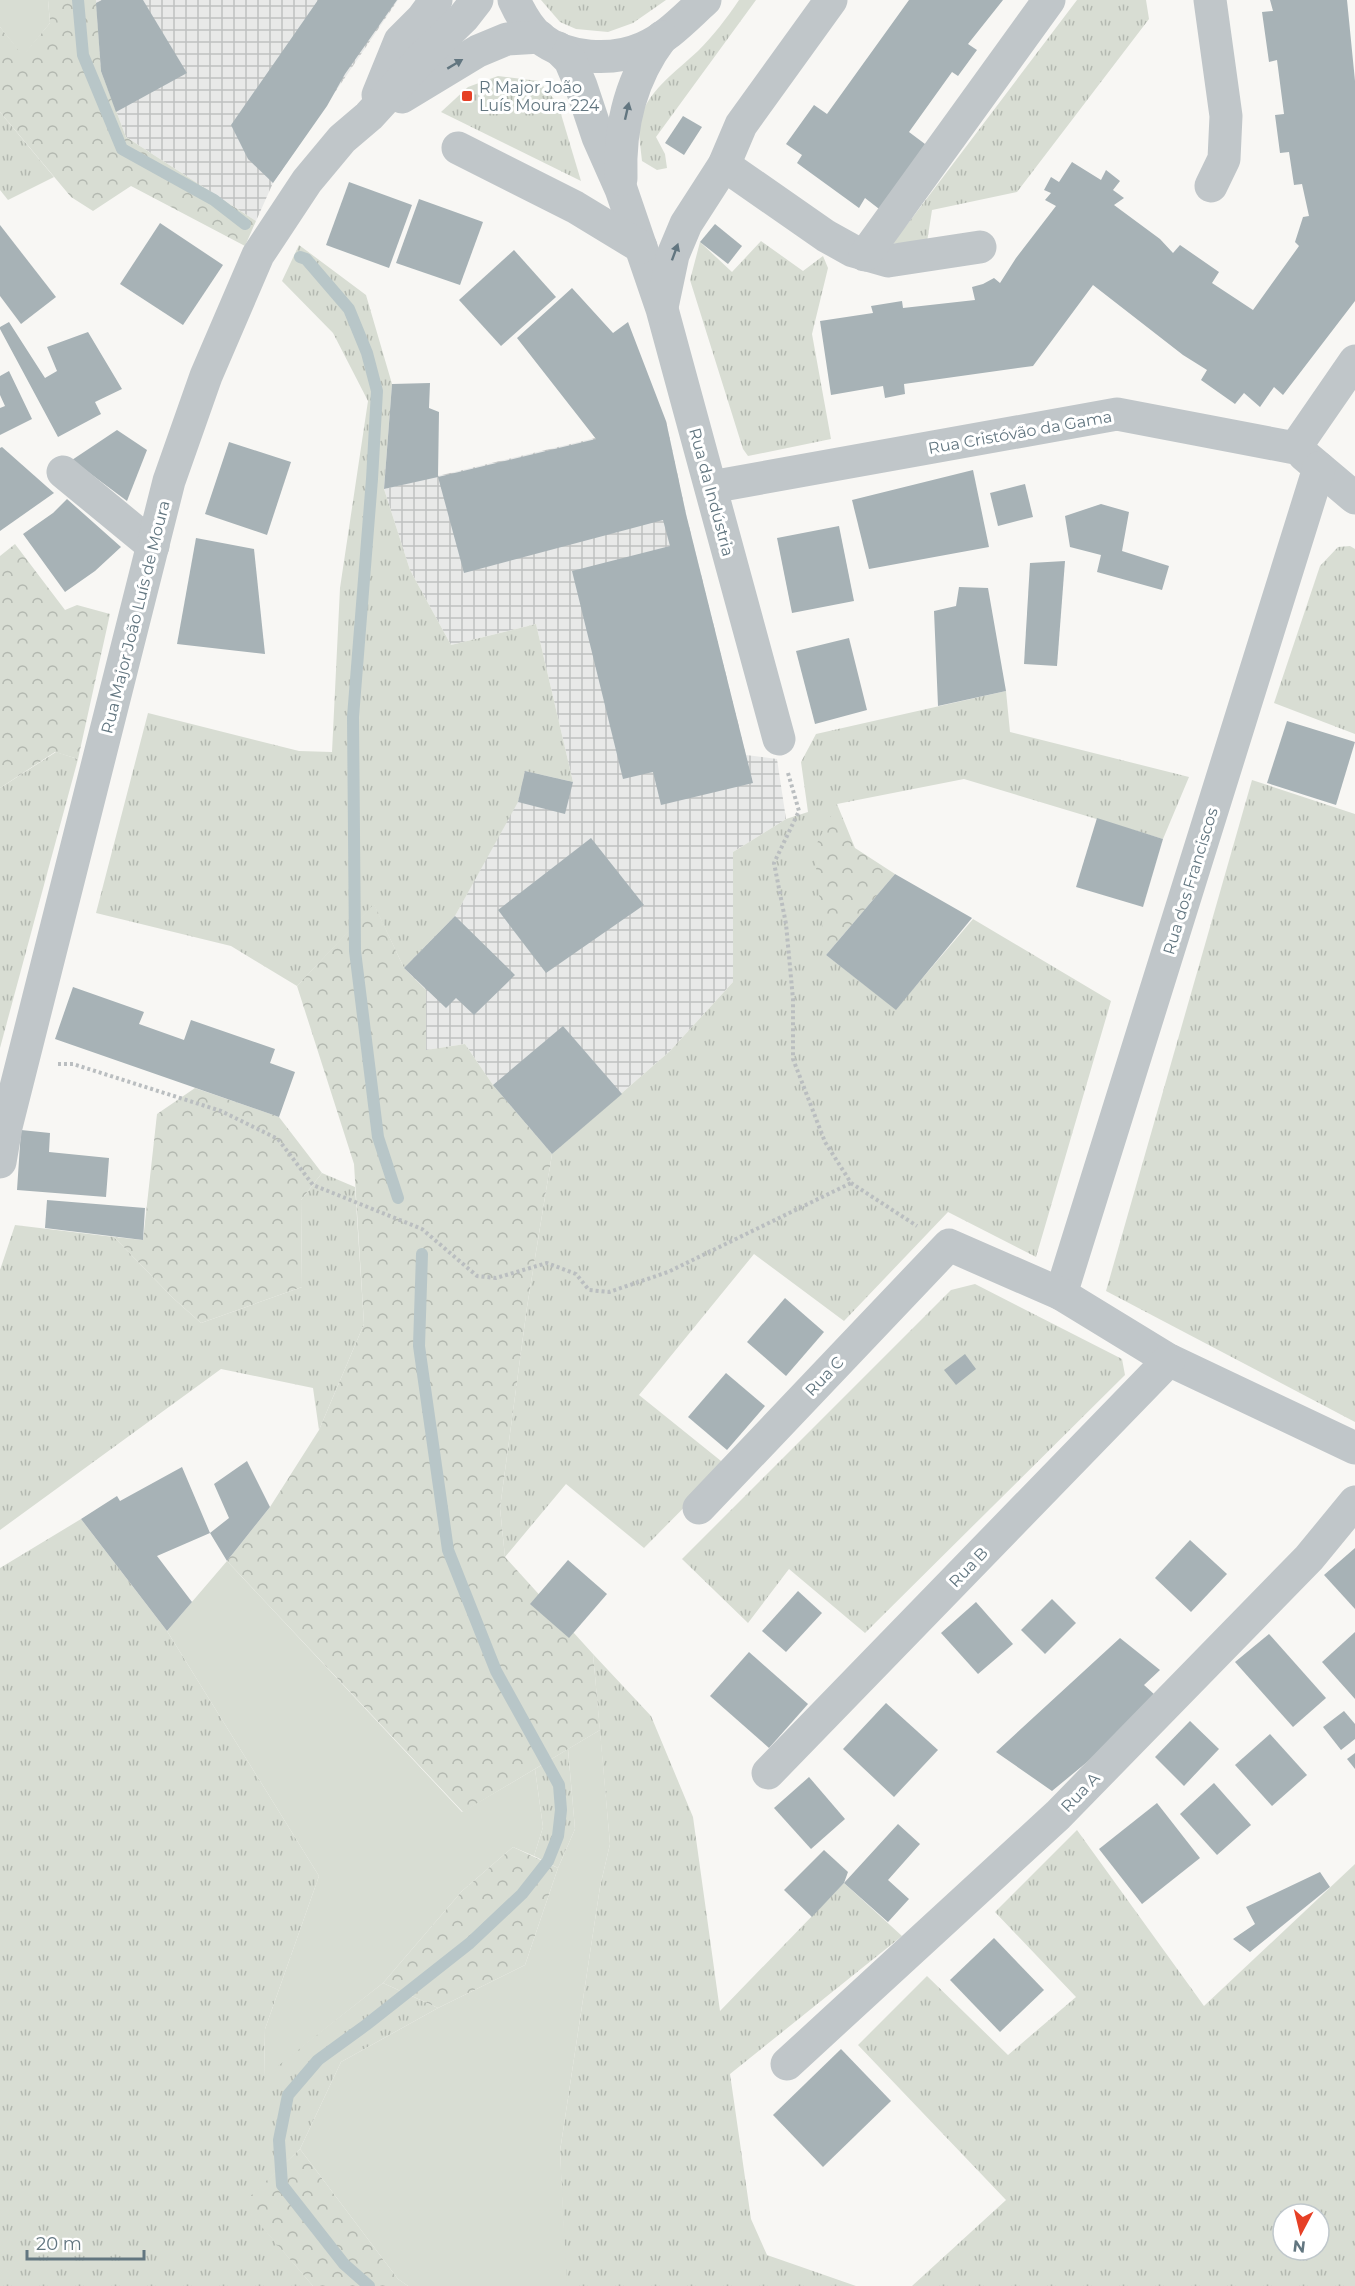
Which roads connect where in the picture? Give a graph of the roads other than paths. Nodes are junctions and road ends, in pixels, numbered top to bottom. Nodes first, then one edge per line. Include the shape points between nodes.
1 (436, 0) edge
2 (477, 0) edge
3 (514, 0) edge
4 (705, 0) edge
5 (831, 0) edge
6 (1049, 0) edge
7 (1210, 0) edge
8 (662, 38) junction
9 (549, 43) junction
10 (369, 116) junction
11 (458, 148) dead end
12 (724, 165) junction
13 (1211, 186) dead end
14 (621, 189) junction
15 (641, 247) junction
16 (980, 247) dead end
17 (865, 255) junction
18 (662, 309) junction
19 (1355, 361) edge
20 (1307, 458) junction
21 (63, 472) dead end
22 (711, 487) junction
23 (1355, 498) edge
24 (153, 546) junction
25 (779, 740) road end
26 (3, 1127) edge
27 (0, 1162) edge
28 (1061, 1294) junction
29 (1169, 1360) junction
30 (1355, 1448) edge
31 (1355, 1502) edge
32 (699, 1508) dead end
33 (768, 1773) dead end
34 (787, 2064) dead end

1 - 10 street via 400,41
2 - 10 street, Rua Major João Luís de Moura
3 - 9 street, Rua da Indústria via 528,24
4 - 8 street
5 - 12 street via 741,125
6 - 17 street
7 - 13 street via 1226,116 1224,159
8 - 9 street, Rua Major João Luís de Moura via 624,54 602,56 579,55
14 -> 8 street, Rua da Indústria via 621,137 631,93
10 -> 9 street, Rua Major João Luís de Moura via 478,51 507,39
9 - 14 street, Rua da Indústria via 570,60
10 - 24 street, Rua Major João Luís de Moura via 307,181 258,255 206,376 169,481
11 - 15 street via 575,207
12 - 17 street via 826,236
18 -> 12 street via 673,255 686,224
14 - 15 street, Rua da Indústria
15 - 18 street, Rua da Indústria
16 - 17 street via 888,261
18 - 22 street, Rua da Indústria
19 - 20 street
20 - 22 street, Rua Cristóvão da Gama via 1117,414
20 - 23 street
20 - 28 street, Rua dos Franciscos
21 - 24 street
22 - 25 street, Rua da Indústria
24 - 26 street, Rua Major João Luís de Moura
26 - 27 street, Rua Major João Luís de Moura
28 - 29 street
28 - 32 street, Rua C via 949,1245
29 - 30 street
29 - 33 street, Rua B
31 - 34 street, Rua A via 1309,1558 1058,1815

